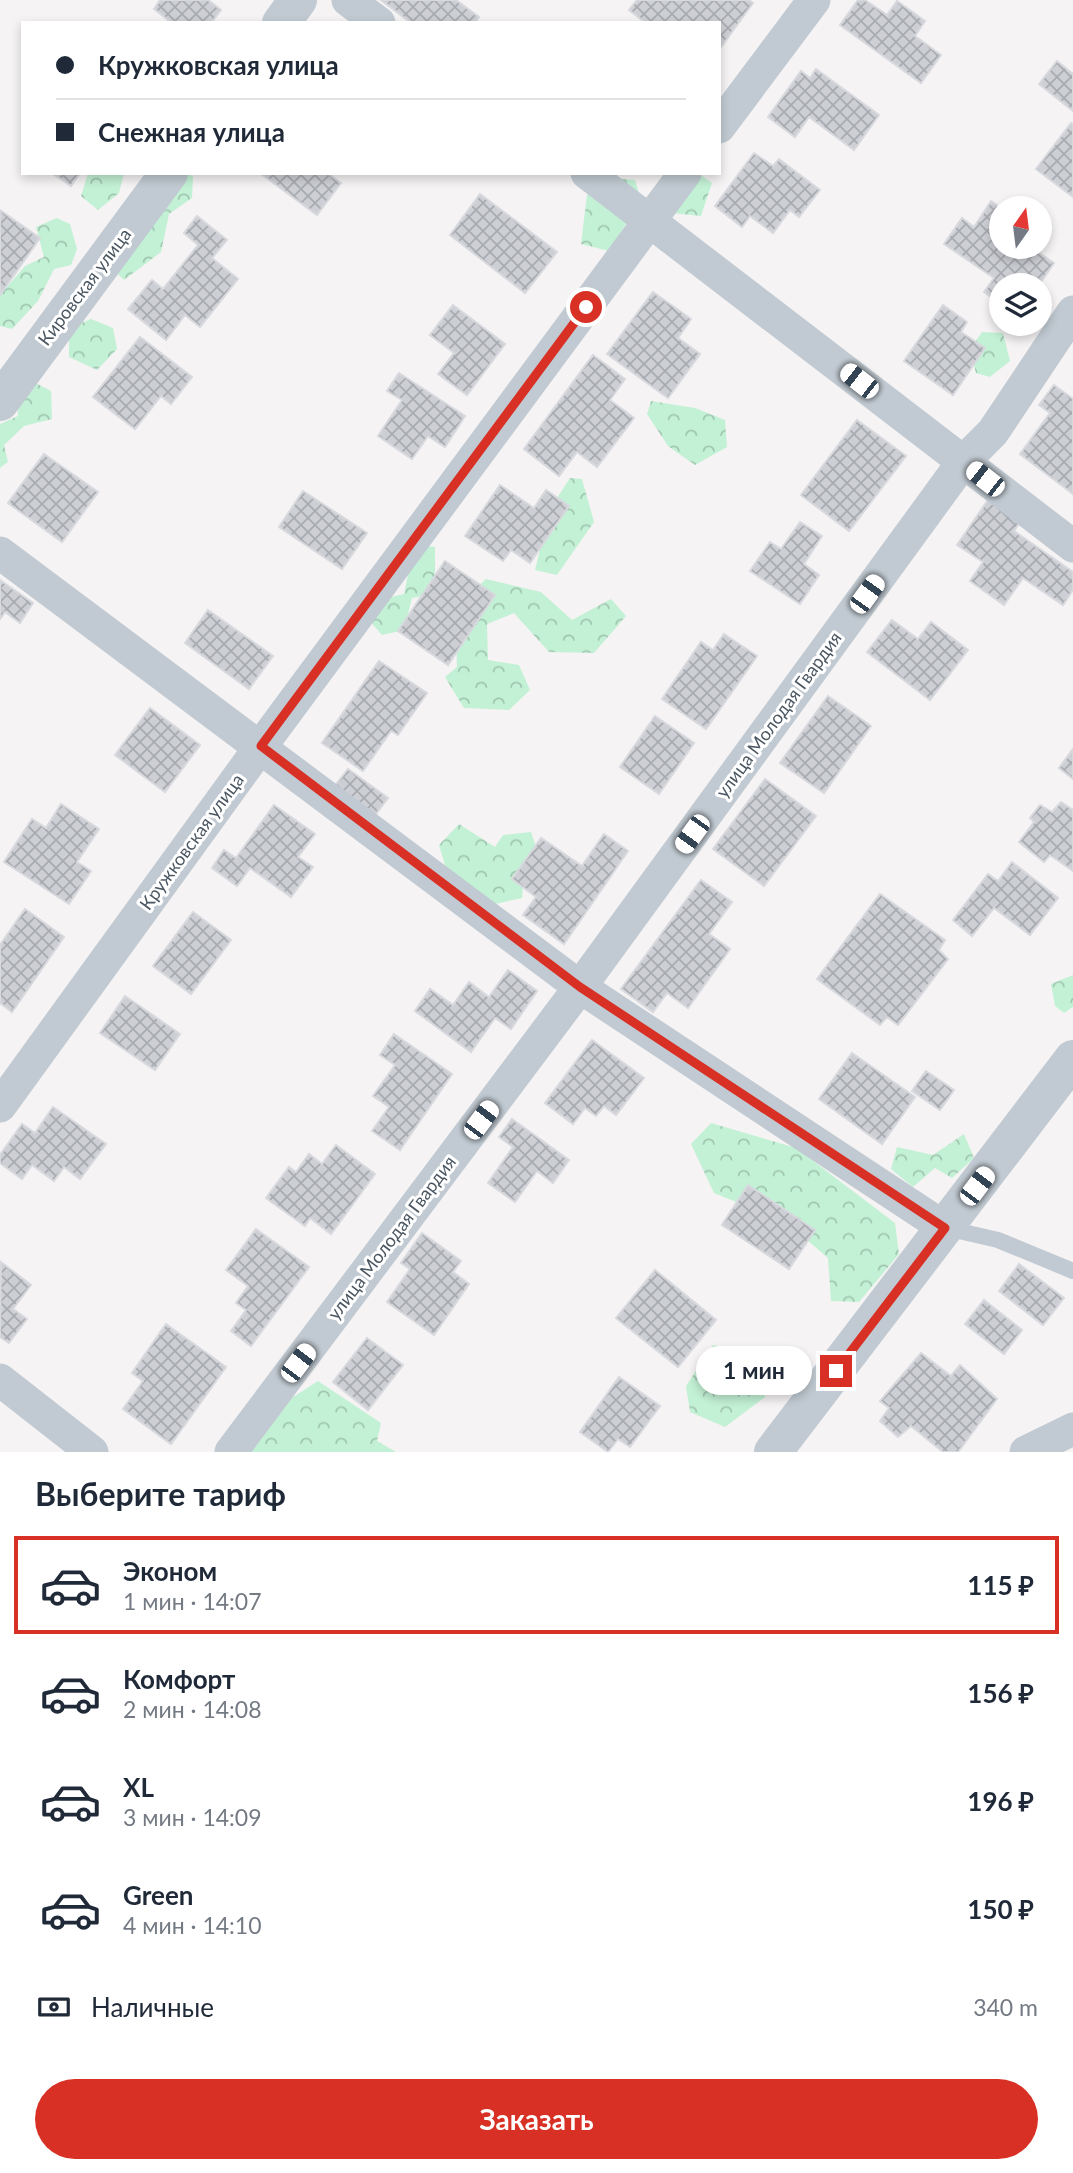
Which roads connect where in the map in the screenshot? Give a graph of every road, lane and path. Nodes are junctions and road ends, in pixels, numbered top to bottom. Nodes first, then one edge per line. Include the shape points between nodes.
1 (298, 0) edge
2 (348, 0) edge
3 (814, 0) edge
4 (282, 21) edge
5 (376, 21) edge
6 (721, 124) edge
7 (168, 175) edge
8 (590, 175) edge
9 (683, 175) edge
10 (650, 219) junction
11 (1073, 312) edge
12 (0, 402) edge
13 (963, 462) junction
14 (1073, 546) edge
15 (0, 554) edge
16 (261, 746) junction
17 (580, 987) junction
18 (1073, 1059) edge
19 (0, 1106) edge
20 (945, 1228) junction
21 (1073, 1271) edge
22 (0, 1380) edge
23 (1073, 1429) edge
24 (92, 1452) edge
25 (231, 1452) edge
26 (773, 1452) edge
27 (1026, 1452) edge

1 - 4 street
2 - 5 street
3 - 6 street
7 - 12 street, Кировская улица
8 - 10 street
9 - 10 street, Кружковская улица
10 - 13 street
10 - 16 street, Кружковская улица
11 - 13 street, улица Молодая Гвардия via 993,432
13 - 14 street
13 - 17 street, улица Молодая Гвардия
15 - 16 street
16 - 17 street
16 - 19 street, Кружковская улица
17 - 20 street
17 - 25 street, улица Молодая Гвардия
18 - 20 street
20 - 21 lane via 998,1240
20 - 26 street
22 - 24 street
23 - 27 street

